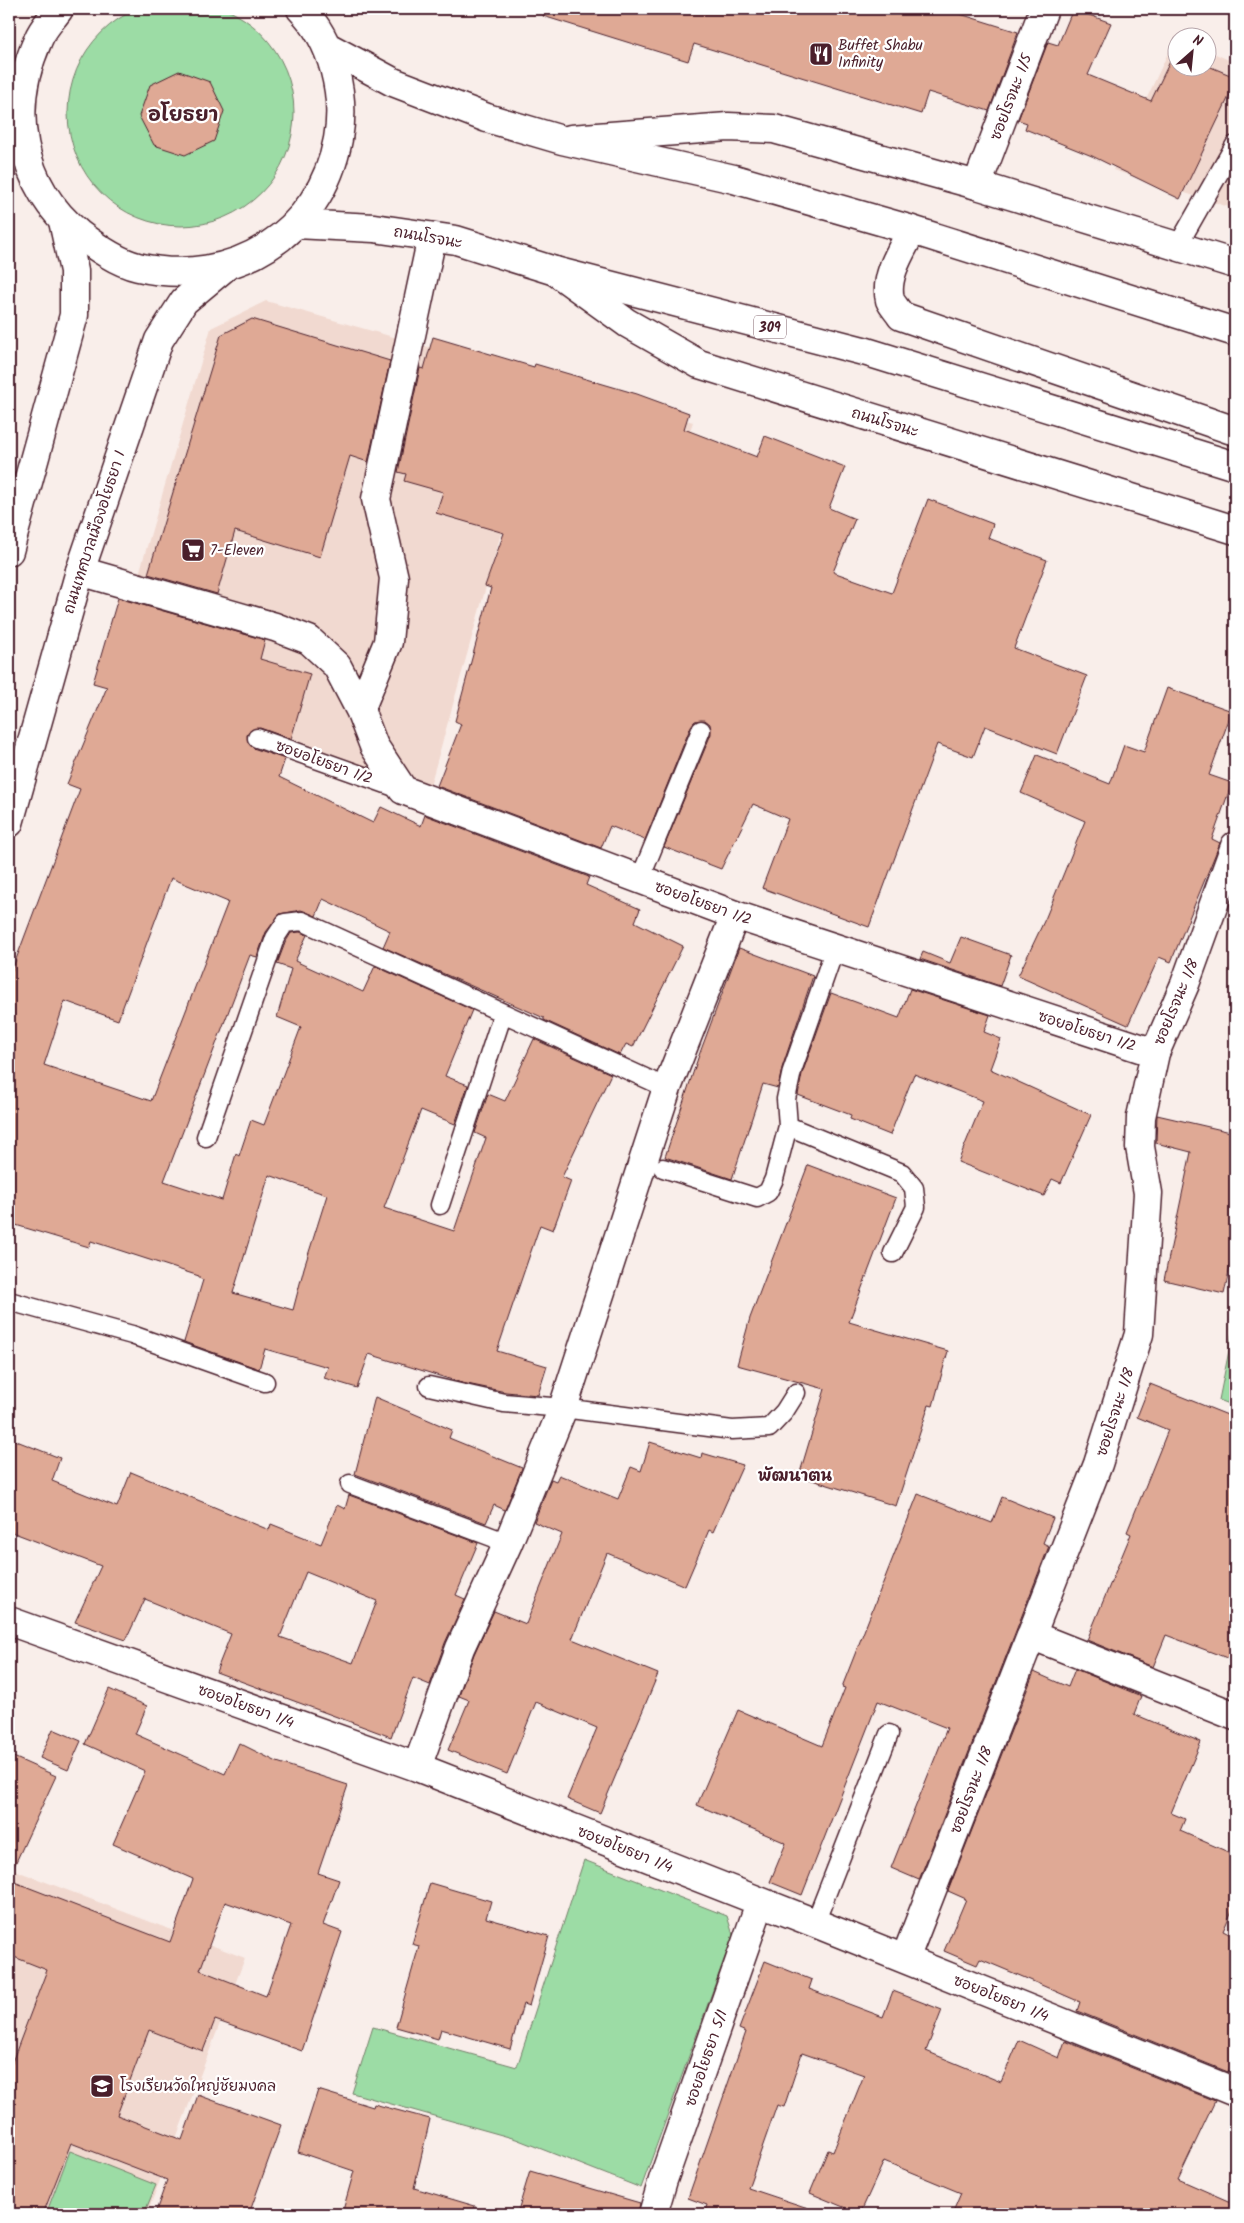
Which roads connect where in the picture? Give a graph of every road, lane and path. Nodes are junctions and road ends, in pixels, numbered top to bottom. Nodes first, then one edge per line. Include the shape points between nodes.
1 (59, 9) edge
2 (301, 9) edge
3 (1044, 9) edge
4 (326, 46) junction
5 (562, 140) junction
6 (17, 145) edge
7 (1235, 145) edge
8 (977, 185) junction
9 (63, 221) junction
10 (296, 224) junction
11 (912, 230) junction
12 (432, 237) junction
13 (1177, 247) junction
14 (1235, 264) edge
15 (225, 267) junction
16 (555, 271) junction
17 (1235, 332) edge
18 (1235, 432) edge
19 (1235, 466) edge
20 (1235, 530) edge
21 (9, 551) edge
22 (80, 571) junction
23 (360, 710) junction
24 (701, 730) dead end
25 (257, 738) dead end
26 (403, 790) junction
27 (9, 823) edge
28 (1235, 846) edge
29 (640, 880) junction
30 (735, 915) junction
31 (835, 948) junction
32 (503, 1013) junction
33 (1155, 1053) junction
34 (667, 1088) junction
35 (788, 1126) junction
36 (206, 1137) dead end
37 (663, 1168) dead end
38 (440, 1205) dead end
39 (893, 1253) dead end
40 (9, 1301) edge
41 (265, 1382) dead end
42 (429, 1386) dead end
43 (796, 1393) dead end
44 (563, 1408) junction
45 (350, 1484) dead end
46 (508, 1543) junction
47 (9, 1620) edge
48 (1032, 1635) junction
49 (1235, 1716) edge
50 (889, 1734) dead end
51 (417, 1767) junction
52 (760, 1903) junction
53 (815, 1923) junction
54 (905, 1959) junction
55 (1235, 2092) edge
56 (653, 2214) edge

1 - 6 street via 38,38 25,74
2 - 4 street
3 - 8 street, ซอยโรจนะ 1/5
4 - 5 street via 392,82 488,118
4 - 10 street via 338,82 341,121 334,159 320,194
5 - 8 street via 728,127 774,129
5 - 11 street via 734,178
6 - 9 street via 46,200
7 - 13 lane
8 - 13 street
9 - 15 street via 97,248 137,266 181,272
9 - 21 street via 74,271 74,315
10 - 12 street, ถนนโรจนะ / 309 via 374,228
10 - 15 street via 251,257
11 - 17 street
11 - 18 street via 889,282 891,301 901,316
12 - 16 street, ถนนโรจนะ / 309 via 456,240
12 - 23 street via 376,499 394,578 388,642
13 - 14 street
15 - 22 street, ถนนเทศบาลเมืองอโยธยา 1 via 184,301 159,340
16 - 19 street, ถนนโรจนะ / 309 via 867,352
16 - 20 street, ถนนโรจนะ via 627,323 699,364
22 - 23 street via 275,627 309,640 337,666
22 - 27 street, ถนนเทศบาลเมืองอโยธยา 1
23 - 26 street via 374,746
24 - 29 lane
25 - 26 lane, ซอยอโยธยา 1/2
26 - 29 street, ซอยอโยธยา 1/2
28 - 33 street, ซอยโรจนะ 1/8 via 1185,984
29 - 30 street, ซอยอโยธยา 1/2
30 - 31 street, ซอยอโยธยา 1/2
30 - 34 street
31 - 33 street, ซอยอโยธยา 1/2
31 - 35 lane via 792,1071 786,1099
32 - 34 lane
32 - 36 lane via 302,921 286,923 275,938
32 - 38 lane
33 - 48 street, ซอยโรจนะ 1/8 via 1142,1117 1140,1147 1148,1193 1139,1334 1098,1464
34 - 44 street
35 - 37 lane via 774,1179 768,1192 757,1198
35 - 39 lane via 902,1173 914,1188 916,1207
40 - 41 lane via 132,1335
42 - 44 lane via 504,1403
43 - 44 lane via 769,1428 732,1430
44 - 46 street
45 - 46 lane
46 - 51 street via 460,1648
47 - 51 street, ซอยอโยธยา 1/4
48 - 49 street
48 - 54 street, ซอยโรจนะ 1/8
50 - 53 lane
51 - 52 street, ซอยอโยธยา 1/4
52 - 53 street, ซอยอโยธยา 1/4
52 - 56 street, ซอยอโยธยา 5/1
53 - 54 street, ซอยอโยธยา 1/4
54 - 55 street, ซอยอโยธยา 1/4

